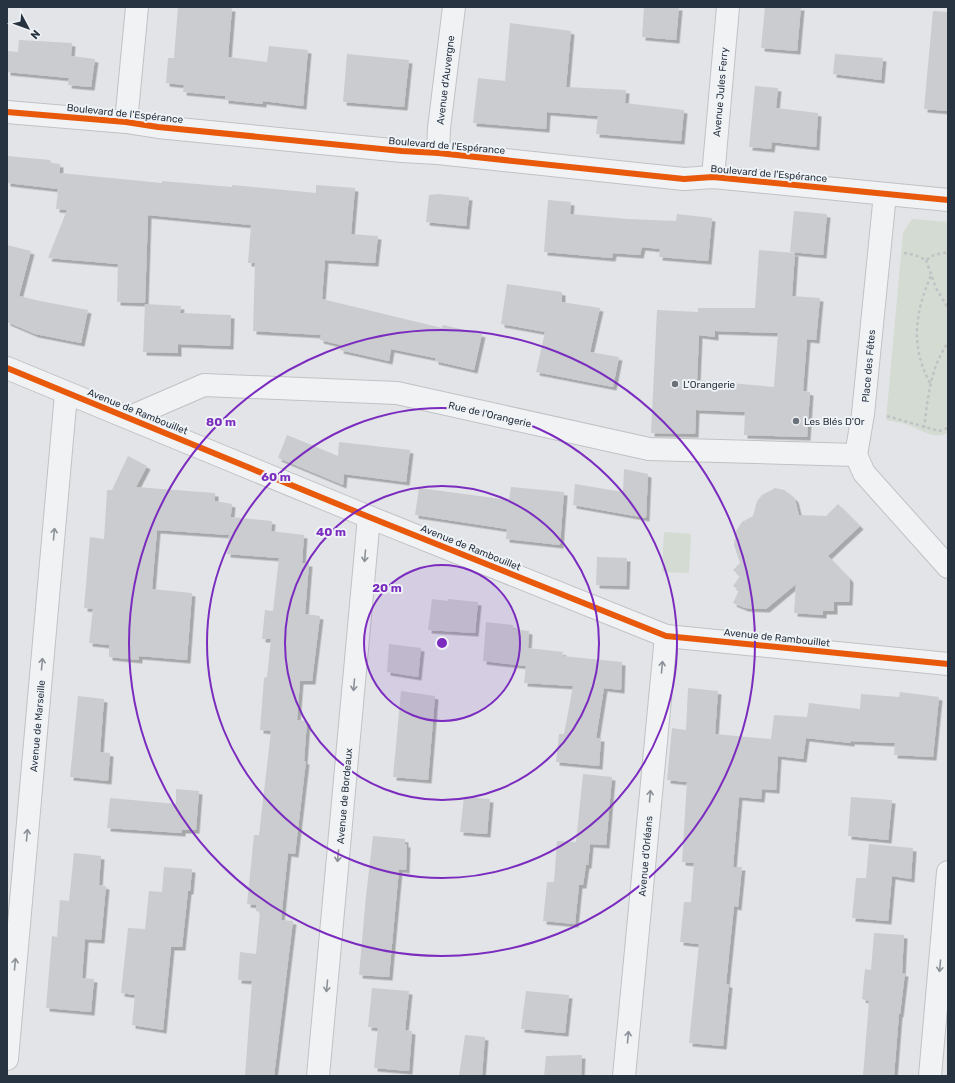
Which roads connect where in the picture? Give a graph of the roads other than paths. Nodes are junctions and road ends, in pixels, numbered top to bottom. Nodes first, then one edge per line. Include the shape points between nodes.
1 (137, 7) edge
2 (454, 7) edge
3 (728, 7) edge
4 (7, 112) edge
5 (126, 122) junction
6 (438, 153) junction
7 (713, 177) junction
8 (885, 194) junction
9 (948, 200) edge
10 (7, 368) edge
11 (66, 394) junction
12 (130, 417) junction
13 (856, 455) junction
14 (369, 517) junction
15 (948, 567) edge
16 (666, 636) junction
17 (948, 664) edge
18 (948, 872) edge
19 (7, 1059) edge
20 (318, 1076) edge
21 (624, 1076) edge
22 (930, 1076) edge

1 - 5 street
2 - 6 street, Avenue d'Auvergne
3 - 7 street, Avenue Jules Ferry
4 - 5 street, Boulevard de l'Espérance
5 - 6 street, Boulevard de l'Espérance via 394,151
6 - 7 street, Boulevard de l'Espérance via 684,179
7 - 8 street, Boulevard de l'Espérance
8 - 9 street
8 - 13 street, Place des Fêtes via 863,414
10 - 11 street, Avenue de Rambouillet
11 - 12 street, Avenue de Rambouillet
19 -> 11 street, Avenue de Marseille
12 - 13 street, Rue de l'Orangerie via 204,385 397,393 648,449
12 - 14 street, Avenue de Rambouillet
13 - 15 street via 864,473
14 - 16 street, Avenue de Rambouillet
14 -> 20 street, Avenue de Bordeaux
16 - 17 street, Avenue de Rambouillet
21 -> 16 street, Avenue d'Orléans
18 -> 22 street

